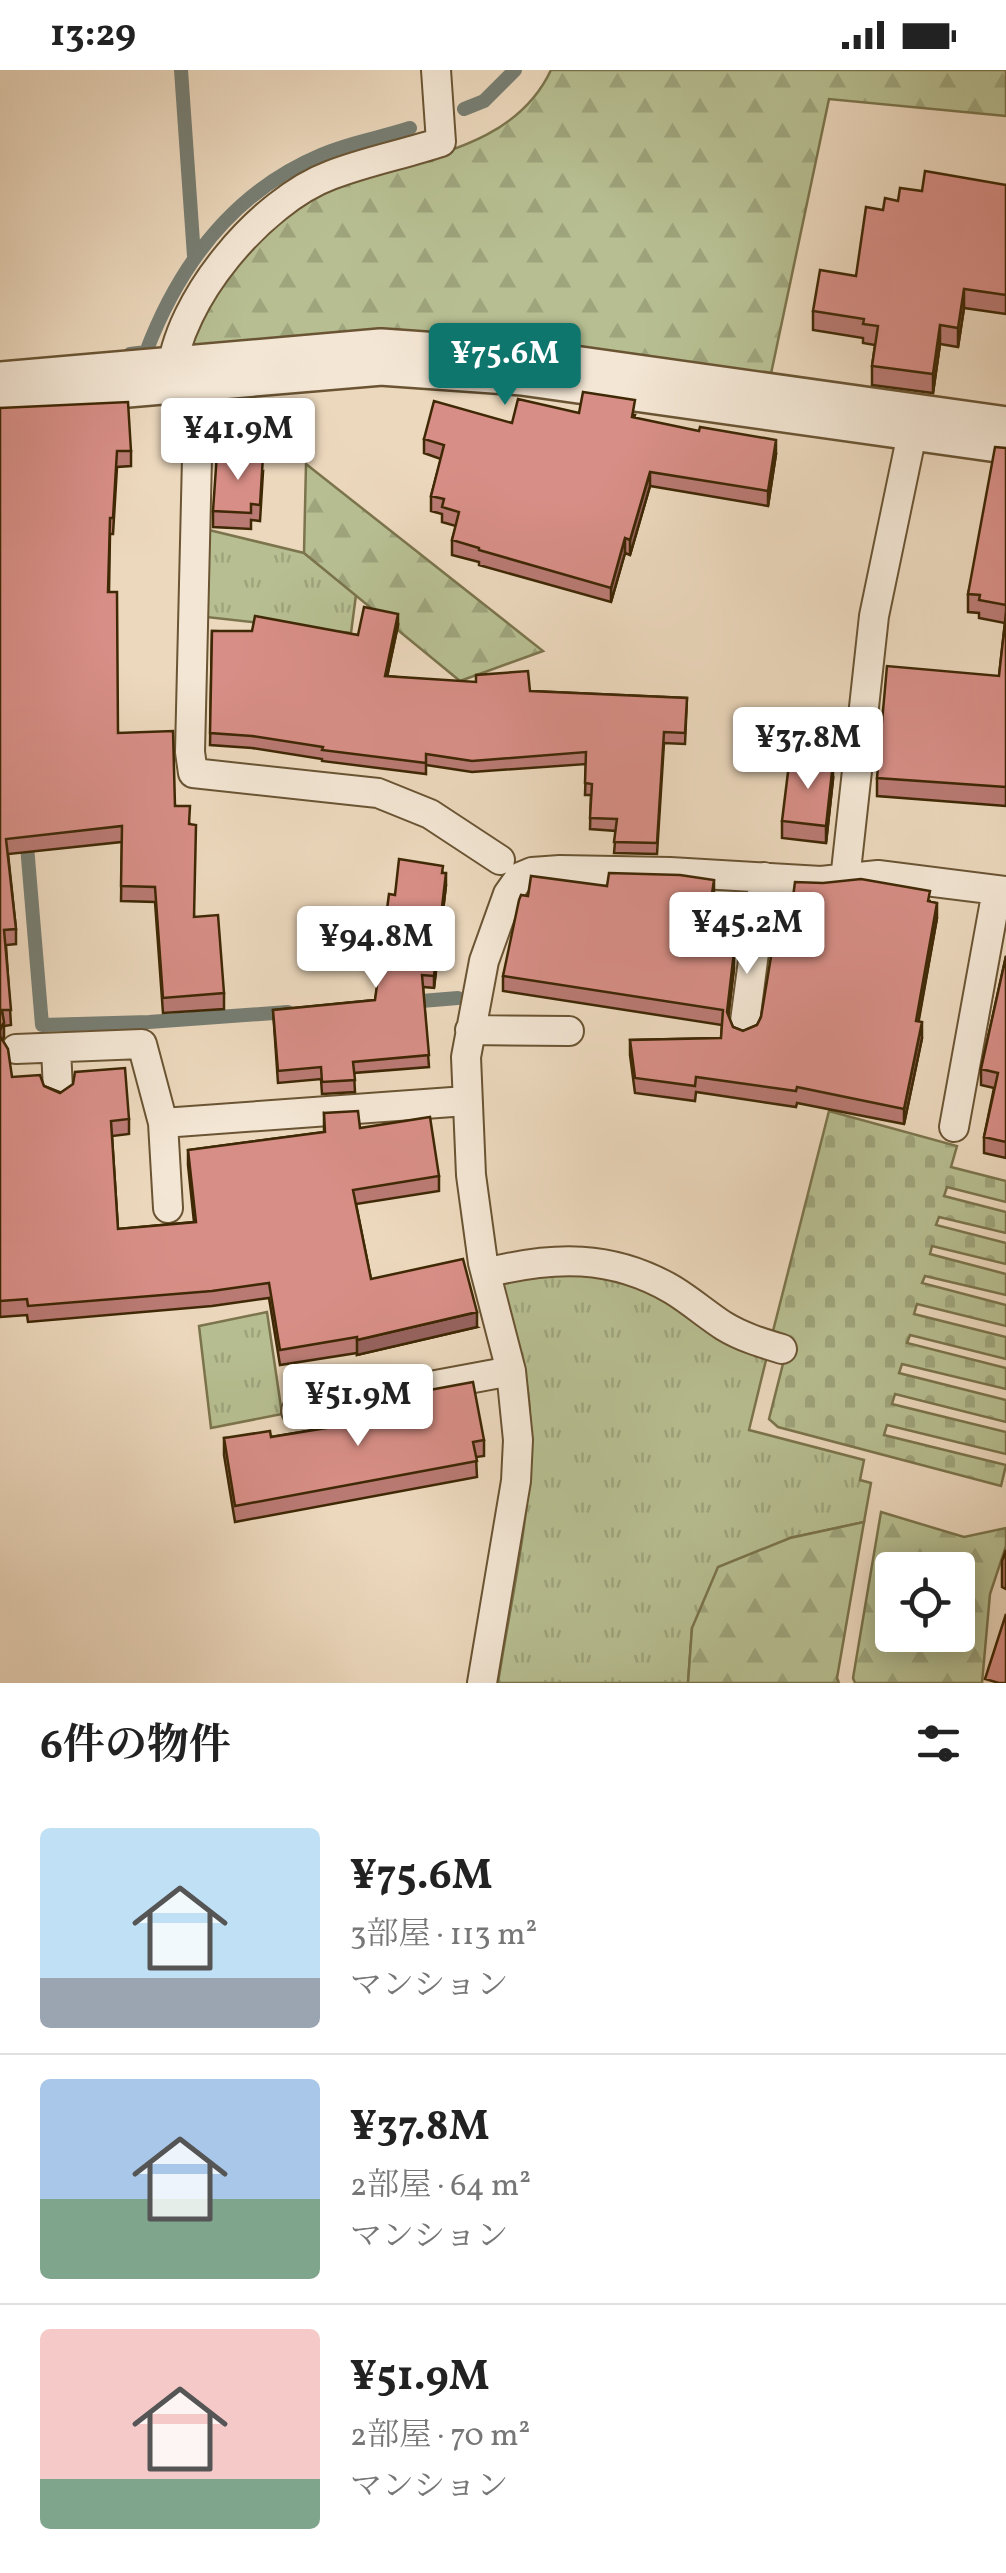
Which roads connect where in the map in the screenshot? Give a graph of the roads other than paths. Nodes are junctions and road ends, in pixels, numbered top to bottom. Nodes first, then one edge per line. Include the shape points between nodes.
1 (436, 70) edge
2 (185, 375) junction
3 (0, 390) edge
4 (914, 424) junction
5 (1006, 435) edge
6 (500, 860) dead end
7 (764, 877) junction
8 (845, 880) junction
9 (1002, 890) edge
10 (744, 1029) edge
11 (470, 1030) junction
12 (568, 1031) dead end
13 (56, 1048) junction
14 (16, 1049) dead end
15 (58, 1091) edge
16 (466, 1101) junction
17 (163, 1123) junction
18 (954, 1127) dead end
19 (168, 1208) dead end
20 (486, 1272) junction
21 (782, 1349) dead end
22 (510, 1371) junction
23 (296, 1411) dead end
24 (482, 1683) edge

1 - 2 lane via 441,142 331,175 284,201 202,291 180,332
2 - 3 street
2 - 4 street via 347,358 505,366
2 - 6 lane via 192,773 378,793 430,814
4 - 5 street
4 - 8 lane via 874,616
7 - 8 lane
7 - 10 lane
7 - 11 lane via 587,870 520,877 484,961
8 - 9 lane via 878,875
9 - 18 lane
11 - 12 lane
11 - 16 lane
13 - 14 lane
13 - 15 lane
13 - 17 lane via 142,1044
16 - 17 lane
16 - 20 lane
17 - 19 lane
20 - 21 lane via 541,1260 616,1266 671,1289 743,1337
20 - 22 lane
22 - 23 lane
22 - 24 lane via 516,1481

